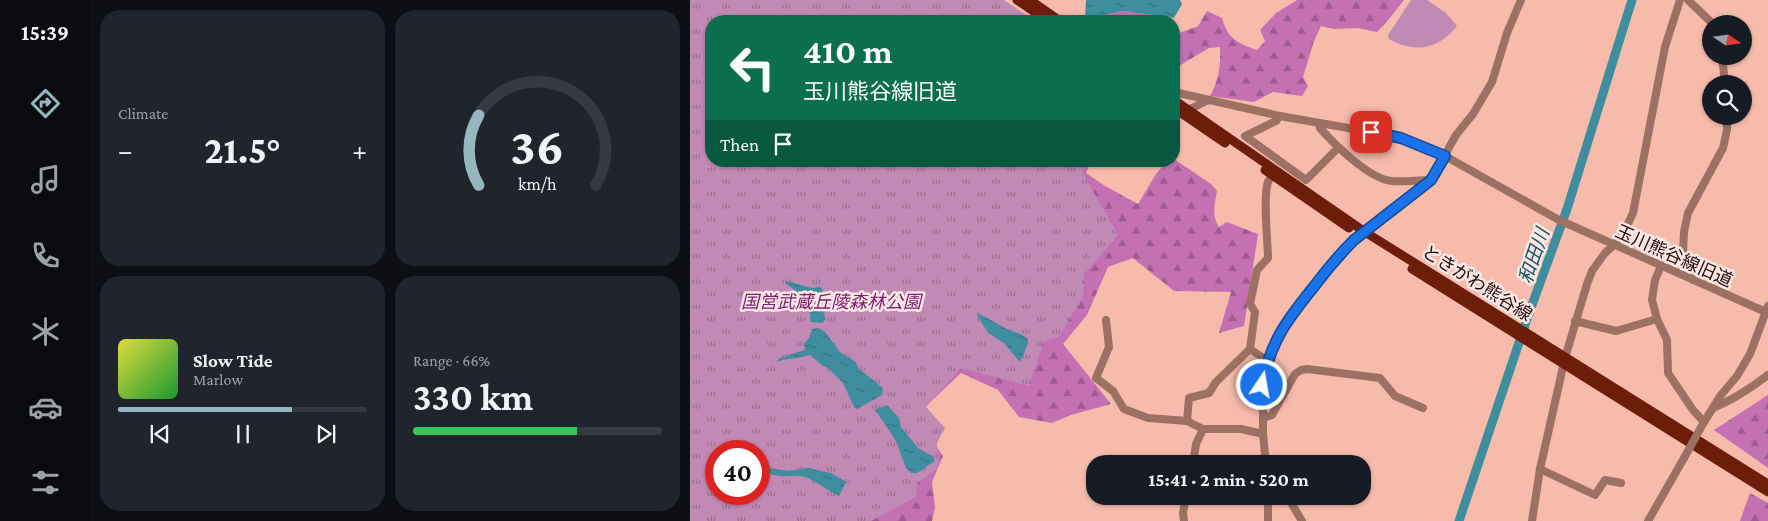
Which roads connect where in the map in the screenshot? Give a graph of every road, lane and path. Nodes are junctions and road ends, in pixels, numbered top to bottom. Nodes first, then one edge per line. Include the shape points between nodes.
1 (1017, 0) edge
2 (1030, 0) edge
3 (1521, 0) edge
4 (1680, 0) edge
5 (1688, 0) edge
6 (1039, 15) edge
7 (1051, 15) edge
8 (1704, 15) edge
9 (1180, 93) edge
10 (1212, 100) junction
11 (1180, 104) edge
12 (1200, 104) junction
13 (1180, 109) edge
14 (1188, 110) junction
15 (1180, 112) edge
16 (1280, 116) junction
17 (1200, 118) junction
18 (1319, 124) junction
19 (1727, 125) edge
20 (1338, 148) junction
21 (1445, 156) junction
22 (1269, 180) dead end
23 (1431, 180) junction
24 (1363, 234) junction
25 (1614, 245) junction
26 (1661, 266) junction
27 (1693, 280) junction
28 (1767, 310) edge
29 (1657, 319) junction
30 (1106, 320) dead end
31 (1575, 321) junction
32 (1250, 350) junction
33 (1565, 361) junction
34 (1267, 362) junction
35 (1768, 375) edge
36 (1288, 386) junction
37 (1423, 408) dead end
38 (1713, 408) junction
39 (1263, 418) junction
40 (1187, 422) junction
41 (1704, 422) junction
42 (1202, 429) junction
43 (1263, 434) junction
44 (1194, 455) edge
45 (1265, 455) edge
46 (1540, 469) junction
47 (1621, 483) dead end
48 (1768, 484) edge
49 (1768, 492) edge
50 (1184, 505) edge
51 (1268, 505) edge
52 (1292, 505) edge
53 (1532, 512) junction
54 (1184, 521) edge
55 (1268, 521) edge
56 (1302, 521) edge
57 (1532, 521) edge
58 (1536, 521) edge
59 (1648, 521) edge

1 - 6 main road
2 - 7 main road
3 - 21 street via 1492,82
4 - 25 street via 1665,47 1633,213
5 - 8 street
9 - 10 street
10 - 12 street
10 - 16 street
11 - 14 main road, ときがわ熊谷線
12 - 14 street
12 - 17 street
13 - 14 street
14 - 17 main road, ときがわ熊谷線
15 - 24 main road, ときがわ熊谷線
16 - 18 street
16 - 20 street via 1245,136 1306,180
17 - 24 main road, ときがわ熊谷線
18 - 20 street
18 - 21 street via 1401,138
19 - 27 street via 1723,148 1688,213 1683,253
20 - 23 street via 1382,178 1391,181
21 - 23 street
21 - 25 street, 玉川熊谷線旧道 via 1559,220
22 - 32 street via 1266,185 1268,258 1257,270 1250,304 1255,312
23 - 24 street
24 - 33 main road, ときがわ熊谷線
24 - 34 street via 1331,264 1288,318
25 - 26 street, 玉川熊谷線旧道
25 - 31 street via 1592,271
26 - 27 street, 玉川熊谷線旧道
26 - 29 street via 1652,300
27 - 28 street, 玉川熊谷線旧道
28 - 38 street via 1750,354
29 - 31 street via 1616,331
29 - 41 street via 1667,340 1668,373
30 - 40 street via 1108,346 1096,378 1113,391 1124,409 1148,418
31 - 33 street
32 - 34 street
32 - 40 street via 1216,382 1209,393 1189,398
33 - 46 street
33 - 48 main road, ときがわ熊谷線
33 - 49 main road, ときがわ熊谷線
34 - 36 street
34 - 39 street via 1262,385
35 - 38 street via 1727,403
36 - 37 street via 1295,374 1307,369 1380,378 1395,396
36 - 39 street via 1272,415
38 - 41 street
39 - 43 street
40 - 42 street
41 - 59 street, bridge
42 - 43 street via 1241,429
42 - 44 street
43 - 45 street
46 - 47 street via 1595,495 1605,480
46 - 53 street
50 - 54 street
51 - 55 street
52 - 56 street
53 - 57 street
53 - 58 street

